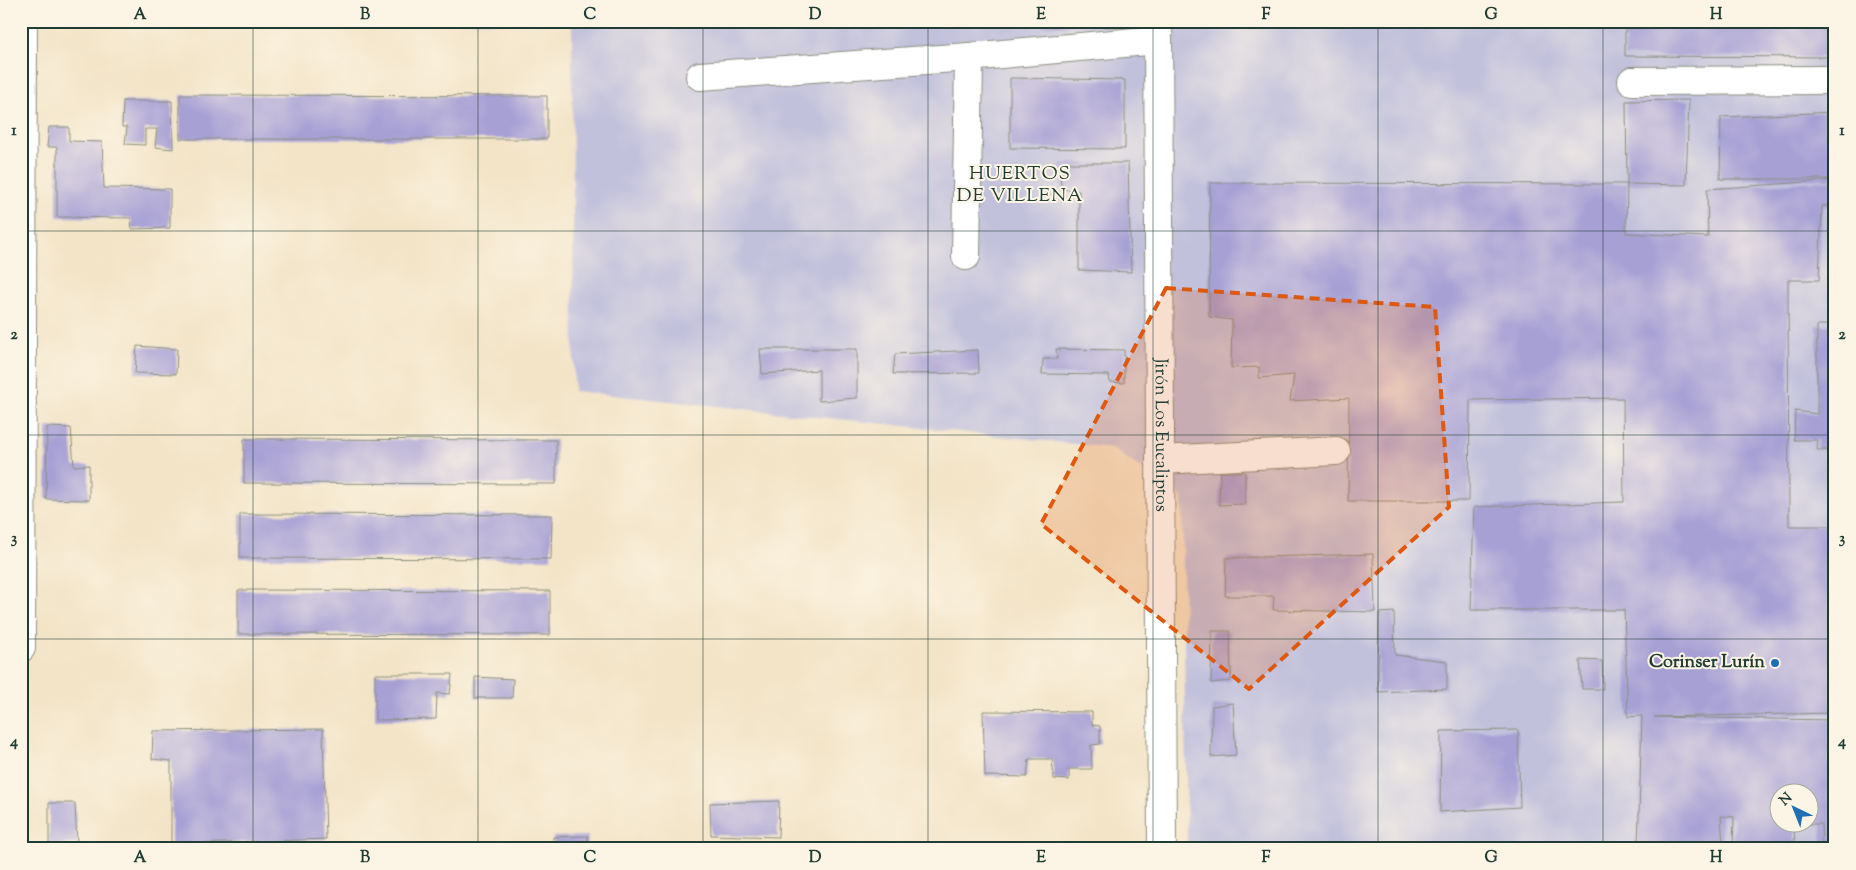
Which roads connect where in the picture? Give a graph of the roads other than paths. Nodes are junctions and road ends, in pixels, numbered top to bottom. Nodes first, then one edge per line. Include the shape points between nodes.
1 (23, 21) edge
2 (1158, 31) edge
3 (969, 57) junction
4 (700, 76) dead end
5 (1835, 80) edge
6 (1632, 81) dead end
7 (966, 256) dead end
8 (1336, 451) dead end
9 (1160, 460) junction
10 (21, 648) edge
11 (1162, 849) edge

1 - 10 street
2 - 3 street
2 - 9 street, Jirón Los Eucaliptos
3 - 4 street
3 - 7 street
5 - 6 street
8 - 9 street
9 - 11 street, Jirón Los Eucaliptos

